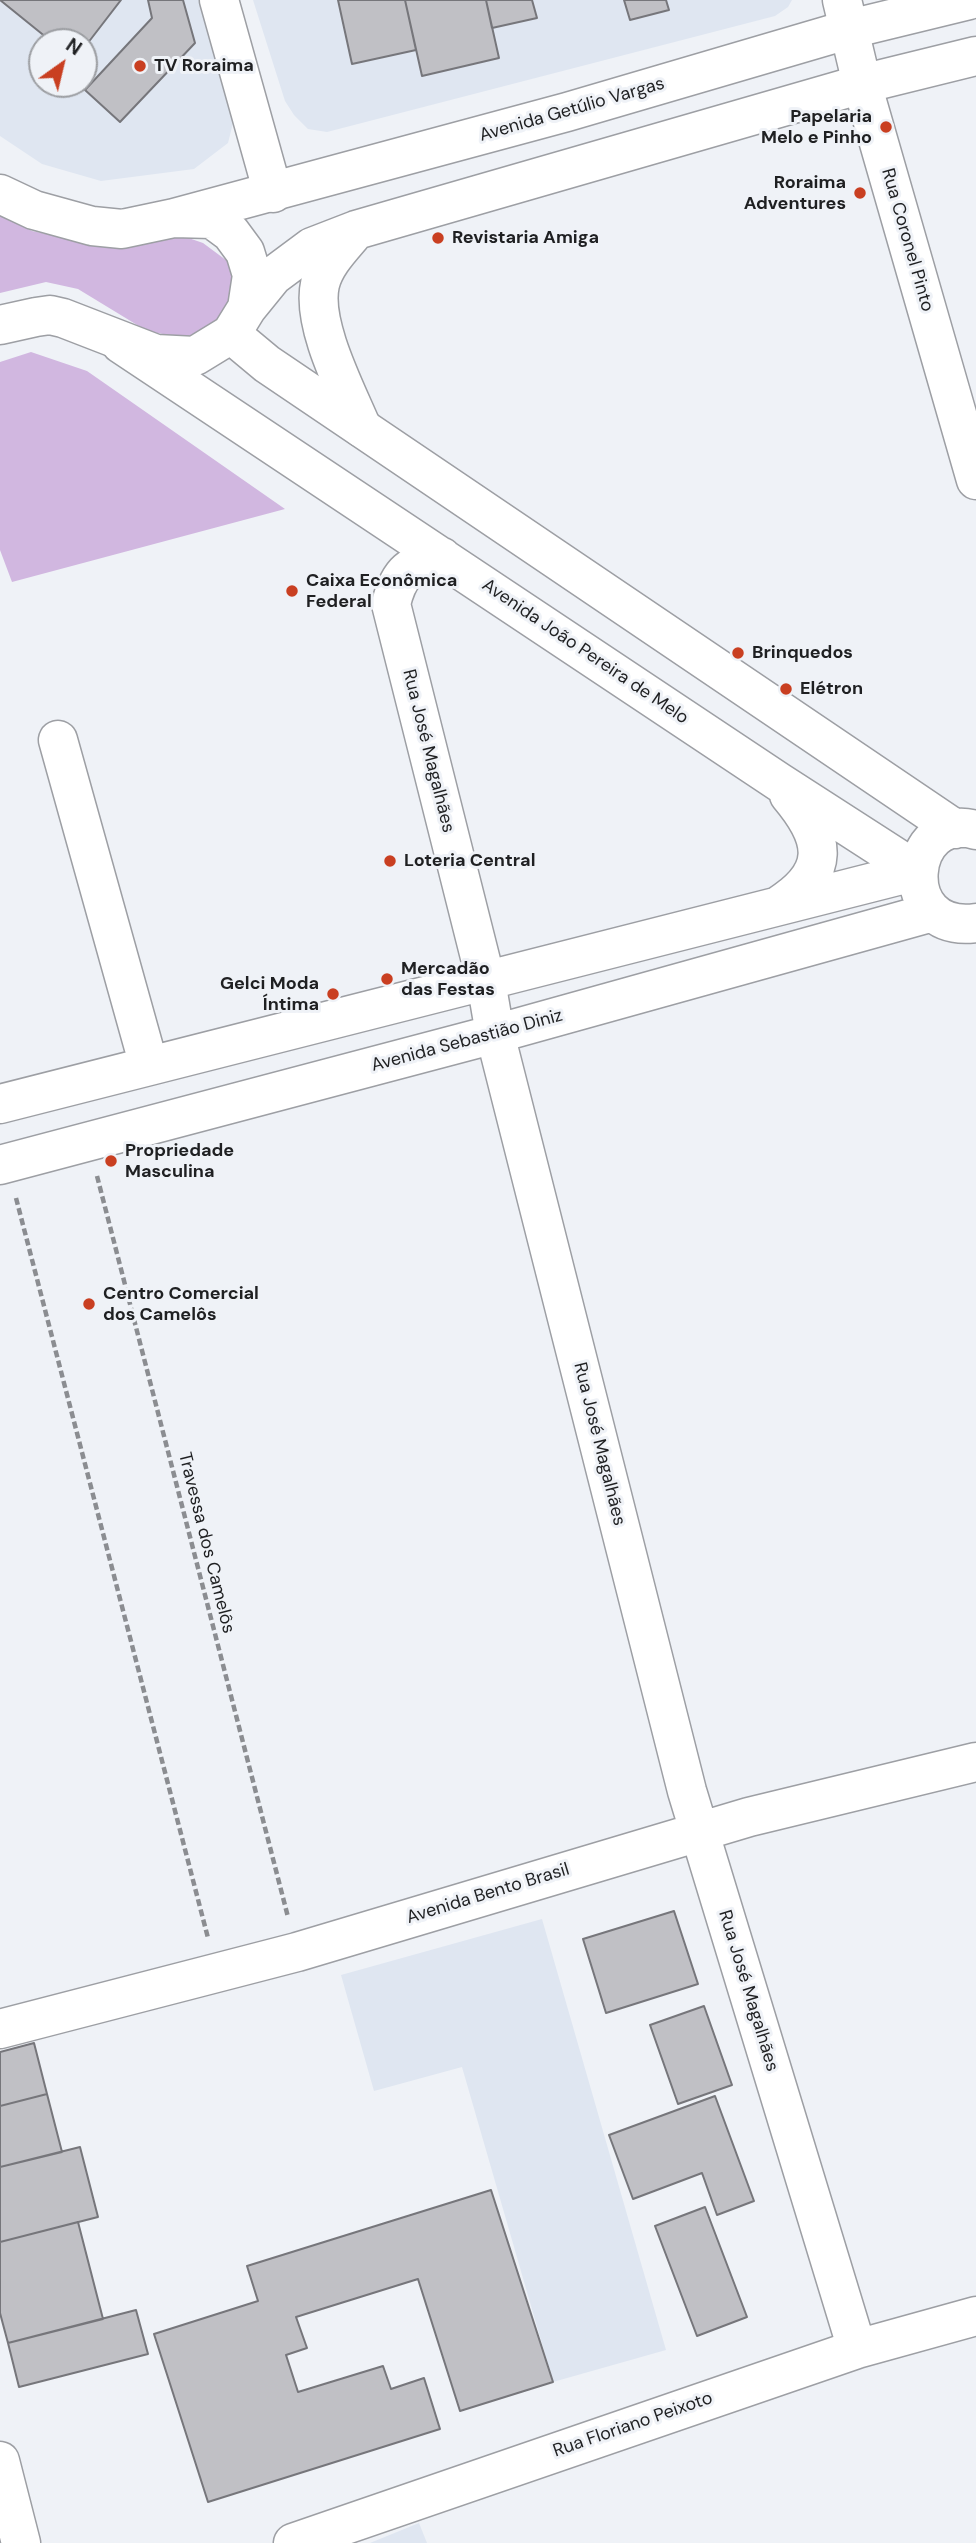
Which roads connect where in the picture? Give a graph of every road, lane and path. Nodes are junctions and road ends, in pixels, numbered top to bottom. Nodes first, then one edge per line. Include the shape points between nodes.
1 (219, 0) edge
2 (969, 0) edge
3 (846, 15) edge
4 (976, 56) edge
5 (862, 84) junction
6 (0, 188) edge
7 (272, 193) junction
8 (0, 194) edge
9 (34, 210) junction
10 (174, 218) junction
11 (356, 230) junction
12 (239, 321) junction
13 (0, 325) edge
14 (113, 339) junction
15 (362, 428) junction
16 (976, 480) edge
17 (442, 557) junction
18 (58, 740) dead end
19 (779, 782) junction
20 (969, 825) edge
21 (917, 871) junction
22 (777, 907) junction
23 (933, 912) junction
24 (976, 923) edge
25 (486, 981) junction
26 (495, 1034) junction
27 (149, 1066) junction
28 (0, 1104) edge
29 (88, 1142) junction
30 (3, 1164) edge
31 (976, 1762) edge
32 (701, 1832) junction
33 (297, 1952) junction
34 (217, 1972) junction
35 (0, 2029) edge
36 (976, 2316) edge
37 (857, 2349) junction
38 (0, 2461) edge
39 (22, 2543) edge
40 (293, 2543) edge

1 - 7 street
2 - 3 street, Avenida Getúlio Vargas
3 - 5 street, Rua Coronel Pinto
3 - 7 street, Avenida Getúlio Vargas via 567,112
4 - 5 street
5 - 11 street
5 - 16 street, Rua Coronel Pinto
6 - 9 street
7 - 10 street, Avenida Getúlio Vargas
8 - 9 street
9 - 10 street via 122,229
10 - 12 street via 212,219 231,233 245,252 252,275
11 - 12 street via 312,247 273,276
11 - 15 street via 331,260 320,281 317,303 329,350
12 - 14 street via 195,356 156,354
12 - 15 street via 267,364
13 - 14 street via 50,316
14 - 17 street, Avenida João Pereira de Melo
15 - 20 street via 900,790 952,812
17 - 19 street, Avenida João Pereira de Melo
17 - 25 street, Rua José Magalhães via 400,576 391,604
18 - 27 street
19 - 21 street, Avenida João Pereira de Melo
19 - 22 street via 809,819 818,858 796,895
20 - 21 street via 941,834 921,856
21 - 22 street
21 - 23 street via 923,900
22 - 25 street
23 - 24 street via 947,921
23 - 26 street, Avenida Sebastião Diniz
25 - 26 street, Rua José Magalhães
25 - 27 street
26 - 29 street, Avenida Sebastião Diniz
26 - 32 street, Rua José Magalhães
27 - 28 street
29 - 30 street, Avenida Sebastião Diniz
29 - 33 path, Travessa dos Camelôs
30 - 34 path
31 - 32 street, Avenida Bento Brasil
32 - 33 street, Avenida Bento Brasil
32 - 37 street, Rua José Magalhães
33 - 34 street, Avenida Bento Brasil
34 - 35 street, Avenida Bento Brasil
36 - 37 street, Rua Floriano Peixoto
37 - 40 street, Rua Floriano Peixoto
38 - 39 street

